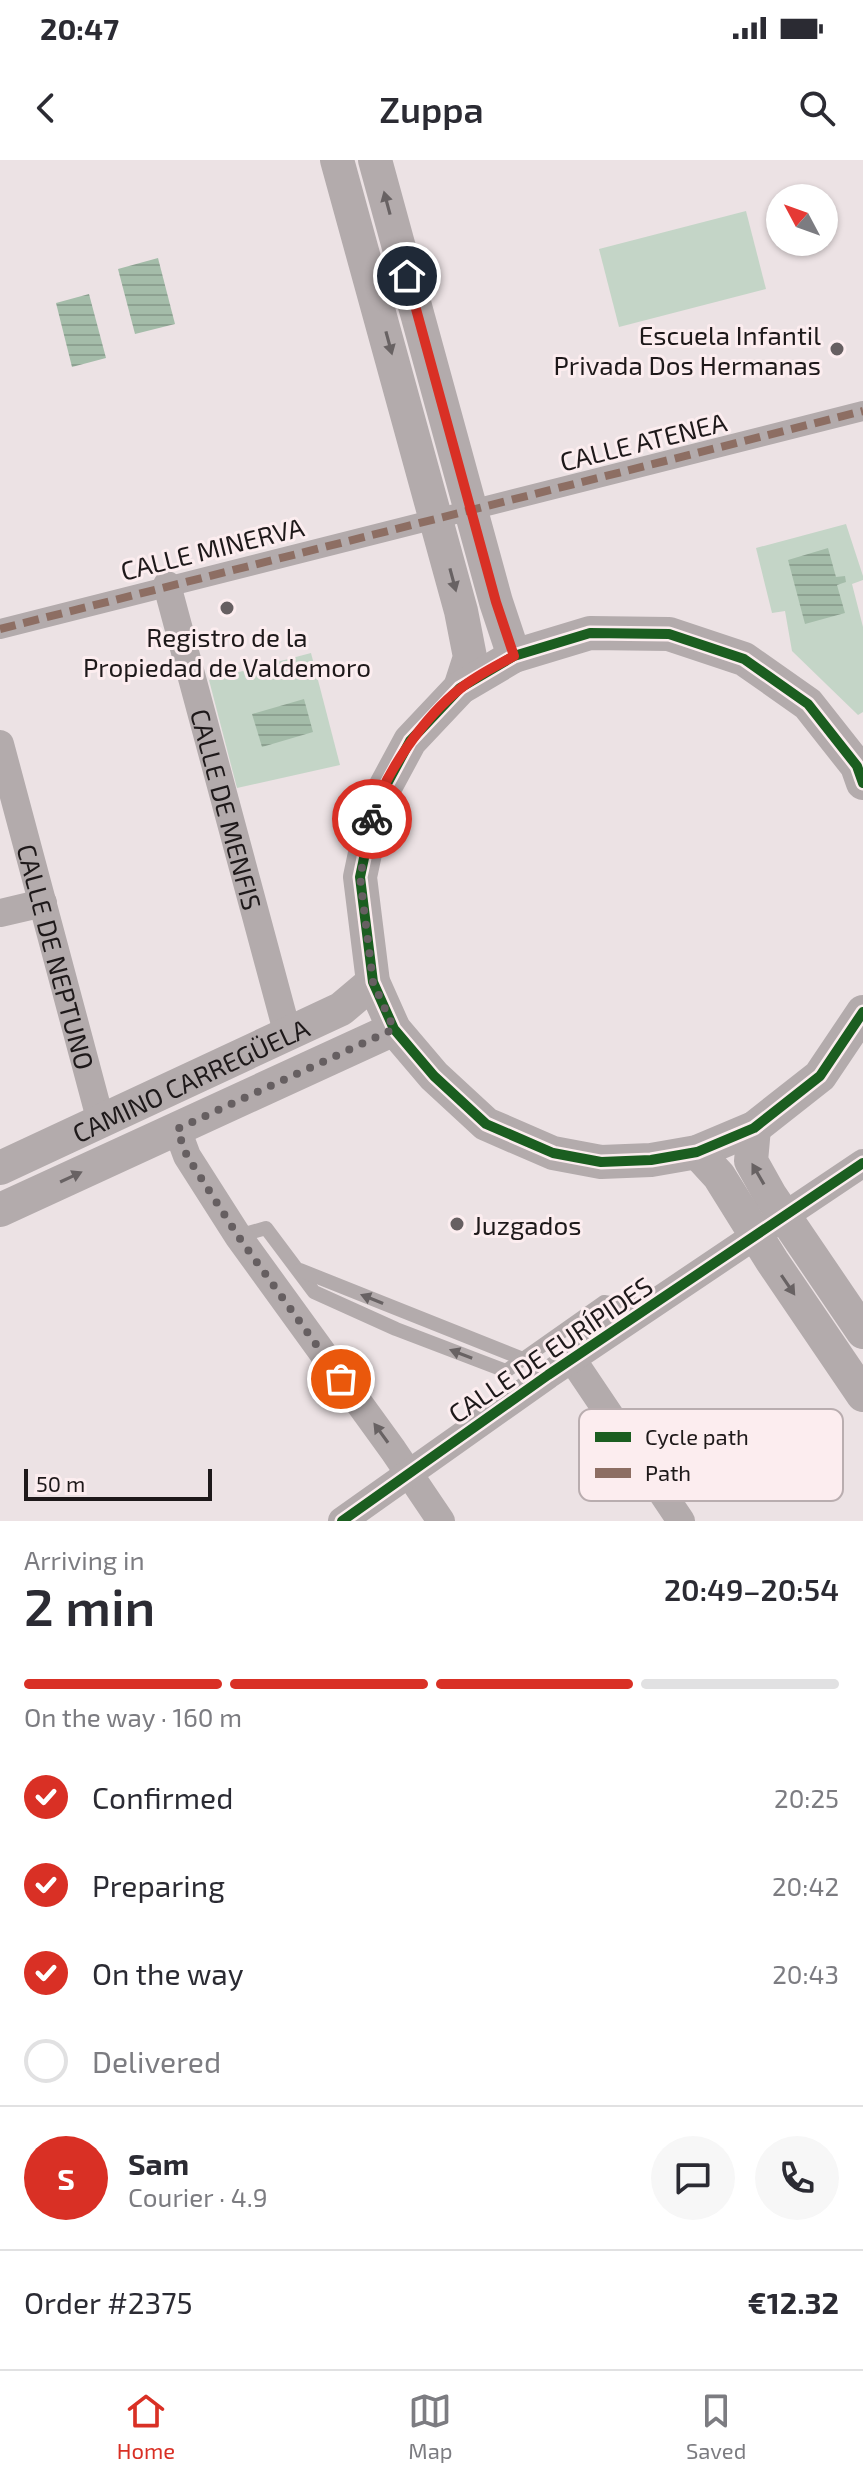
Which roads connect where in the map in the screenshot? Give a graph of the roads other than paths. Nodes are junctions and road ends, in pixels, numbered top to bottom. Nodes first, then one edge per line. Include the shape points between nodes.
1 (337, 160) edge
2 (375, 160) edge
3 (863, 411) edge
4 (472, 511) junction
5 (436, 521) junction
6 (167, 585) junction
7 (0, 629) edge
8 (514, 656) junction
9 (460, 688) junction
10 (0, 744) edge
11 (861, 771) edge
12 (43, 903) junction
13 (0, 913) edge
14 (373, 982) junction
15 (863, 1012) edge
16 (394, 1029) junction
17 (288, 1035) junction
18 (101, 1122) junction
19 (754, 1128) junction
20 (177, 1129) junction
21 (697, 1152) junction
22 (863, 1163) edge
23 (0, 1168) edge
24 (0, 1210) edge
25 (784, 1216) junction
26 (756, 1235) junction
27 (238, 1236) junction
28 (653, 1304) junction
29 (863, 1332) edge
30 (572, 1359) junction
31 (863, 1395) edge
32 (606, 1409) edge
33 (408, 1473) junction
34 (668, 1501) edge
35 (342, 1521) edge
36 (441, 1521) edge
37 (681, 1521) edge

1 -> 5 street
4 -> 2 street
3 - 4 street, CALLE ATENEA
4 - 5 street, CALLE ATENEA
4 - 8 street
5 - 6 street, CALLE MINERVA
5 -> 9 street via 470,657
6 - 7 street, CALLE MINERVA
6 - 17 street, CALLE DE MENFIS
8 - 9 street
8 - 11 street via 590,633 669,634 744,659 808,704
9 - 14 street via 410,741 375,806 360,877
10 - 12 street, CALLE DE NEPTUNO
12 - 13 street
12 - 18 street, CALLE DE NEPTUNO
14 - 16 street
14 - 17 street, CAMINO CARREGÜELA via 341,1009
15 - 19 street via 820,1076
16 - 20 street
16 - 21 street via 486,1124 553,1153 601,1162
17 - 18 street, CAMINO CARREGÜELA
18 - 23 street, CAMINO CARREGÜELA
19 - 21 street
25 -> 19 street via 751,1161
24 -> 20 street
20 - 27 street via 187,1156
21 - 26 street via 719,1176
22 - 25 street, CALLE DE EURÍPIDES
25 - 26 street, CALLE DE EURÍPIDES
25 - 29 street
26 - 28 street, CALLE DE EURÍPIDES
26 -> 31 street
28 -> 27 lane via 604,1302 523,1359 300,1270 266,1228
33 -> 27 street
28 - 30 street, CALLE DE EURÍPIDES
30 - 32 street
30 - 33 street, CALLE DE EURÍPIDES
33 - 35 street, CALLE DE EURÍPIDES
33 - 36 street
34 - 37 street

